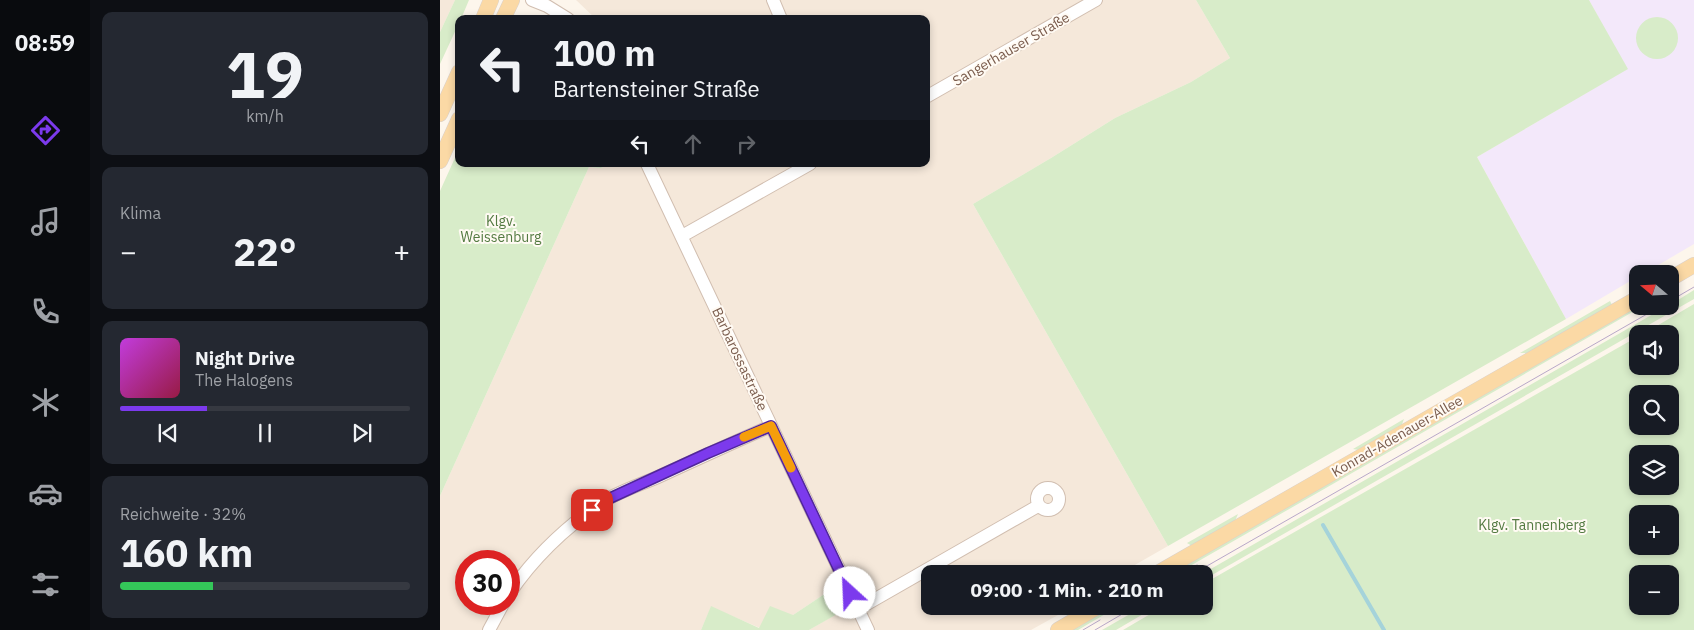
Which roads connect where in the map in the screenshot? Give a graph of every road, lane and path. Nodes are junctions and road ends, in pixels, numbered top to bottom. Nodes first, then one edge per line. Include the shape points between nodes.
1 (491, 0) edge
2 (512, 0) edge
3 (532, 0) edge
4 (773, 0) edge
5 (1096, 0) edge
6 (485, 15) edge
7 (505, 15) edge
8 (562, 15) edge
9 (780, 15) edge
10 (455, 81) edge
11 (930, 96) edge
12 (440, 114) edge
13 (455, 128) edge
14 (440, 161) edge
15 (649, 167) edge
16 (805, 167) edge
17 (682, 236) junction
18 (1694, 265) edge
19 (1679, 274) edge
20 (1629, 303) edge
21 (771, 426) junction
22 (1038, 506) dead end
23 (1172, 565) edge
24 (520, 578) edge
25 (858, 609) junction
26 (497, 615) edge
27 (1084, 615) edge
28 (489, 630) edge
29 (868, 630) edge
30 (1058, 630) edge

1 - 6 main road
2 - 7 main road
3 - 8 street
4 - 9 street
5 - 11 street, Sangerhauser Straße
10 - 12 main road
13 - 14 main road
15 - 17 street, Barbarossastraße
16 - 17 street
17 - 21 street, Barbarossastraße
18 - 19 main road
20 - 23 main road, Konrad-Adenauer-Allee
21 - 24 street via 606,500 543,551
21 - 25 street, Barbarossastraße
22 - 25 street
25 - 29 street, Barbarossastraße
26 - 28 street
27 - 30 main road

